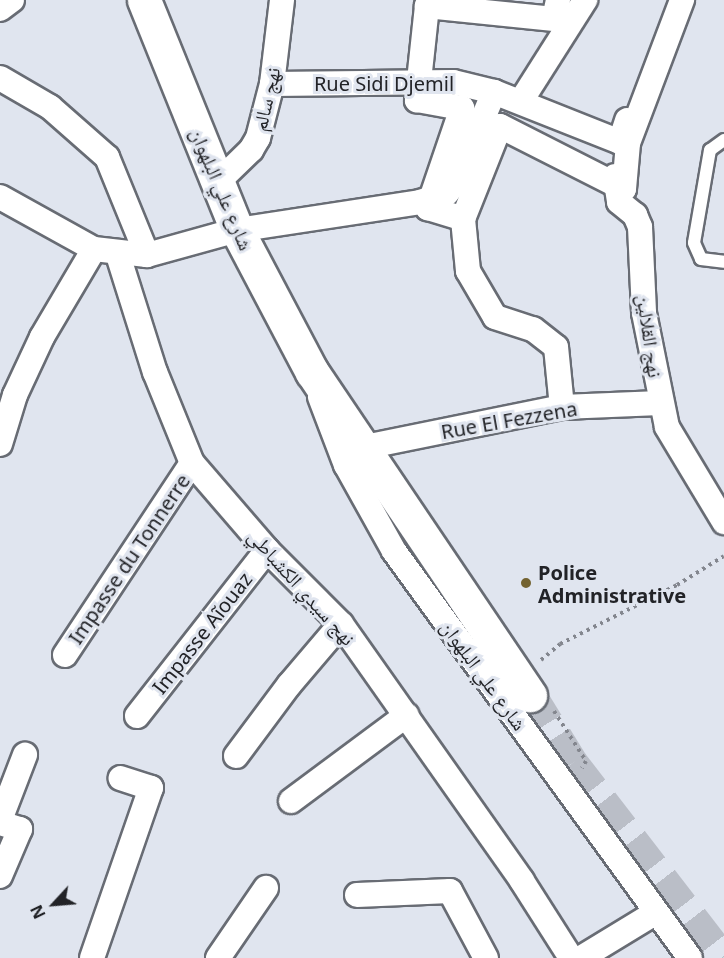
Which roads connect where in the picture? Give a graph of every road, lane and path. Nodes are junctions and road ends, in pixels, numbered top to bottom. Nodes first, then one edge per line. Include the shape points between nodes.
1 (12, 0) edge
2 (144, 0) edge
3 (282, 0) edge
4 (558, 0) edge
5 (585, 0) edge
6 (669, 0) edge
7 (682, 0) edge
8 (0, 9) edge
9 (0, 78) edge
10 (419, 82) junction
11 (272, 84) junction
12 (494, 92) junction
13 (521, 101) junction
14 (724, 140) edge
15 (620, 142) junction
16 (218, 182) junction
17 (616, 185) junction
18 (0, 197) edge
19 (432, 198) junction
20 (463, 219) junction
21 (237, 230) junction
22 (94, 249) junction
23 (118, 255) junction
24 (147, 255) junction
25 (724, 262) edge
26 (312, 372) junction
27 (660, 403) junction
28 (562, 407) junction
29 (0, 444) edge
30 (360, 448) junction
31 (192, 463) junction
32 (724, 522) edge
33 (267, 550) junction
34 (724, 556) edge
35 (341, 624) junction
36 (65, 655) dead end
37 (538, 687) junction
38 (407, 715) junction
39 (137, 716) dead end
40 (25, 755) dead end
41 (236, 756) dead end
42 (121, 778) dead end
43 (568, 791) junction
44 (291, 801) dead end
45 (0, 822) edge
46 (0, 876) edge
47 (266, 888) dead end
48 (357, 895) dead end
49 (655, 913) junction
50 (92, 958) edge
51 (218, 958) edge
52 (486, 958) edge
53 (570, 958) edge
54 (580, 958) edge
55 (690, 958) edge

1 - 8 street
2 - 16 main road, شارع علي البلهوان
3 - 11 street, نهج سالم
4 - 10 street via 554,19 428,6
5 - 13 street
6 - 15 street
7 - 17 street via 628,143 624,189
9 - 24 street via 50,107 107,157
10 - 11 street, Rue Sidi Djemil
10 - 12 street, Rue Sidi Djemil via 453,82
10 - 19 street via 417,100 462,108
11 - 16 street, نهج سالم via 251,150
12 - 13 street, Rue Sidi Djemil
12 - 19 street via 456,182 447,193
13 - 15 street, Rue Sidi Djemil
14 - 25 lane via 710,150 694,243 701,259
15 - 17 street
16 - 21 main road, شارع علي البلهوان
17 - 20 street via 500,126
17 - 27 street, نهج القلالين via 619,202 635,215 640,227 644,313
18 - 22 street
19 - 20 street via 428,208
19 - 21 street
20 - 28 street via 468,271 495,317 533,329 556,347
21 - 24 street
21 - 26 main road, شارع علي البلهوان
22 - 23 street
22 - 29 street via 42,337 15,395
23 - 24 street
23 - 31 street, نهج سيدي الكشباطي via 155,372
26 - 30 main road, شارع علي البلهوان
26 - 43 street, شارع علي البلهوان via 327,419 368,509
27 - 28 street, Rue El Fezzena
27 - 32 street, نهج القلالين via 674,443
28 - 30 street, Rue El Fezzena
30 - 37 main road, شارع علي البلهوان
31 - 33 street, نهج سيدي الكشباطي
31 - 36 street, Impasse du Tonnerre
33 - 35 street, نهج سيدي الكشباطي
33 - 39 street, Impasse Aĩouaz
34 - 37 path via 677,585 560,644
35 - 38 street, نهج سيدي الكشباطي
35 - 41 street
37 - 43 path via 586,761
38 - 44 street
38 - 53 street, نهج سيدي الكشباطي via 522,881
40 - 45 street
42 - 50 street via 151,788
43 - 49 street, شارع علي البلهوان
45 - 46 street via 20,829
47 - 51 street
48 - 52 street via 450,891
49 - 54 street
49 - 55 street, شارع علي البلهوان

